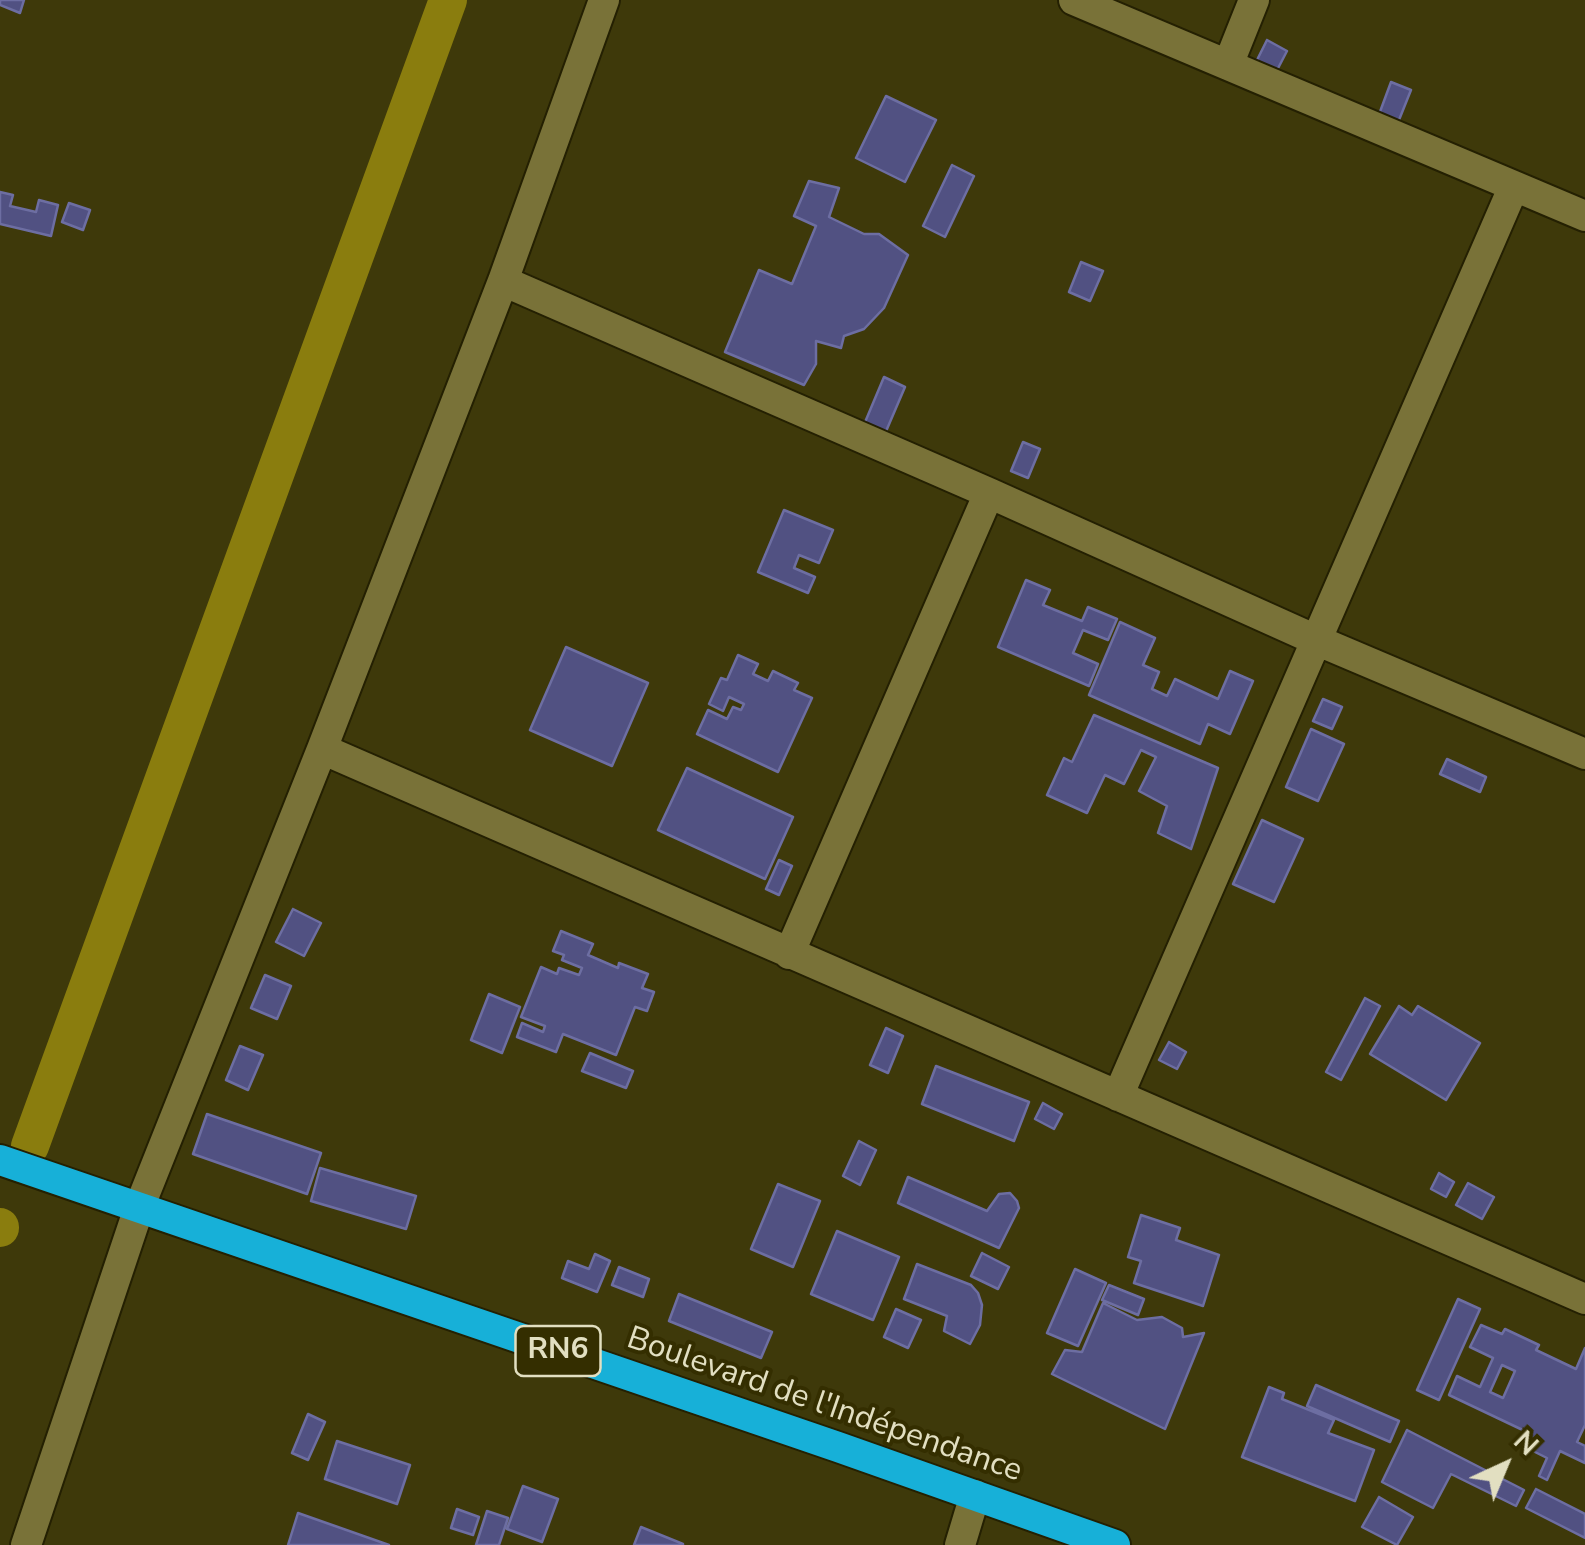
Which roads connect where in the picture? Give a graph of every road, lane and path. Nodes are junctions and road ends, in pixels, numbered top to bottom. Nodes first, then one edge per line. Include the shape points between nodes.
1 (604, 0) edge
2 (1074, 0) edge
3 (1254, 0) edge
4 (1228, 65) junction
5 (1514, 186) junction
6 (1585, 216) edge
7 (503, 282) junction
8 (989, 493) junction
9 (1316, 640) junction
10 (322, 750) junction
11 (1585, 754) edge
12 (789, 954) junction
13 (1118, 1096) junction
14 (0, 1160) edge
15 (139, 1208) junction
16 (1585, 1299) edge
17 (975, 1495) junction
18 (26, 1545) edge
19 (960, 1545) edge
20 (1115, 1545) edge

1 - 7 street
2 - 4 street
3 - 4 street
4 - 5 street
5 - 6 street
5 - 9 street
7 - 8 street
7 - 10 street
8 - 9 street
8 - 12 street
9 - 11 street
9 - 13 street
10 - 12 street
10 - 15 street
12 - 13 street
13 - 16 street
14 - 15 highway, Boulevard de l'Indépendance / RN6
15 - 17 highway, Boulevard de l'Indépendance / RN6
15 - 18 street
17 - 19 street
17 - 20 highway, Boulevard de l'Indépendance / RN6

